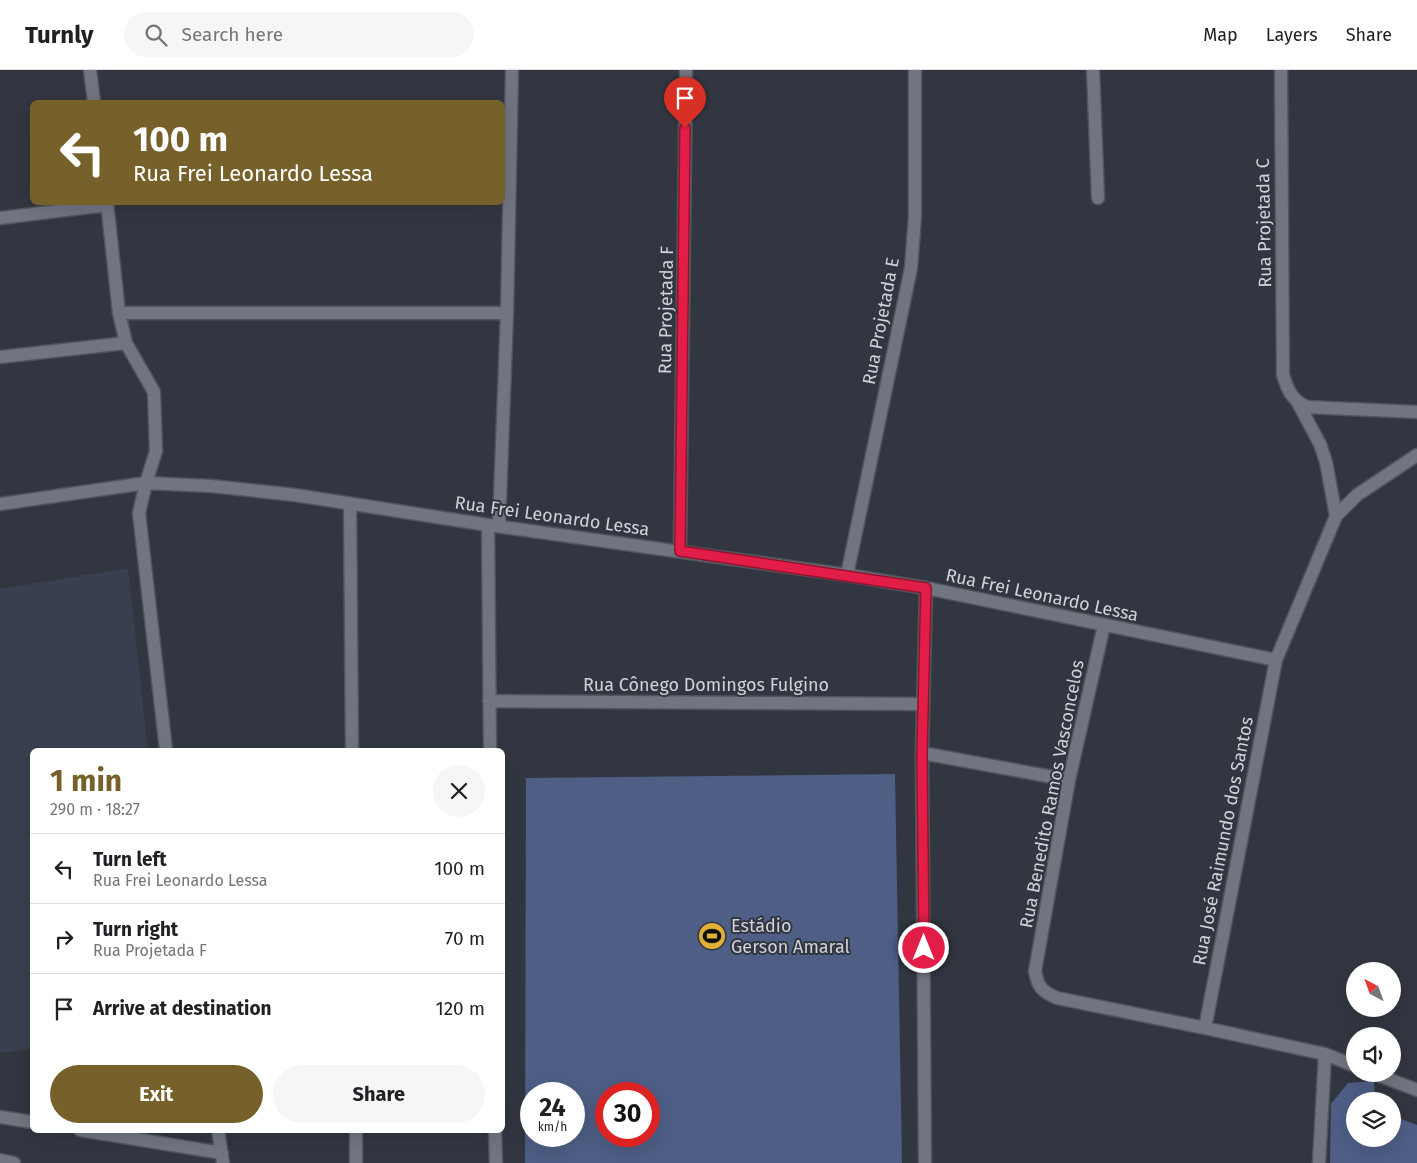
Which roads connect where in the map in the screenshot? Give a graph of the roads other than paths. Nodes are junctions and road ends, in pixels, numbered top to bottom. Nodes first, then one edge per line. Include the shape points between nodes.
1 (90, 70) edge
2 (512, 70) edge
3 (686, 70) edge
4 (915, 70) edge
5 (1093, 70) edge
6 (1281, 70) edge
7 (94, 100) edge
8 (507, 147) edge
9 (1098, 198) dead end
10 (99, 205) edge
11 (107, 205) edge
12 (0, 218) edge
13 (120, 313) junction
14 (507, 313) junction
15 (126, 343) junction
16 (0, 357) edge
17 (1298, 403) junction
18 (1417, 412) edge
19 (1417, 455) edge
20 (146, 483) junction
21 (0, 504) edge
22 (350, 505) junction
23 (1336, 516) junction
24 (493, 525) junction
25 (680, 551) junction
26 (847, 575) junction
27 (926, 588) junction
28 (1104, 625) junction
29 (1276, 660) junction
30 (489, 701) junction
31 (922, 704) junction
32 (166, 748) edge
33 (352, 748) edge
34 (490, 748) edge
35 (922, 753) junction
36 (1069, 780) junction
37 (1205, 1028) junction
38 (1325, 1054) junction
39 (1346, 1062) edge
40 (1396, 1082) edge
41 (1417, 1090) edge
42 (0, 1117) edge
43 (30, 1122) edge
44 (95, 1133) edge
45 (218, 1133) edge
46 (356, 1133) edge
47 (495, 1133) edge
48 (222, 1158) edge
49 (0, 1160) edge
50 (14, 1163) edge
51 (356, 1163) edge
52 (496, 1163) edge
53 (925, 1163) edge
54 (1319, 1163) edge

1 - 7 street
2 - 8 street
3 - 25 street, Rua Projetada F
4 - 26 street, Rua Projetada E via 915,216 911,268
5 - 9 street
6 - 17 street, Rua Projetada C via 1283,376 1288,392
8 - 14 street
10 - 12 street
11 - 13 street
13 - 14 street
13 - 15 street
14 - 24 street
15 - 16 street
15 - 20 street via 154,392 156,451
17 - 18 street via 1307,407
17 - 23 street via 1320,444
19 - 23 street via 1357,495
20 - 21 street, Rua Frei Leonardo Lessa
20 - 22 street, Rua Frei Leonardo Lessa via 286,494
20 - 32 street via 139,513
22 - 24 street, Rua Frei Leonardo Lessa
22 - 33 street
23 - 29 street, Rua José Raimundo dos Santos
24 - 25 street, Rua Frei Leonardo Lessa
24 - 30 street
25 - 26 street, Rua Frei Leonardo Lessa
26 - 27 street, Rua Frei Leonardo Lessa
27 - 28 street, Rua Frei Leonardo Lessa
27 - 31 street
28 - 29 street, Rua Frei Leonardo Lessa
28 - 36 street, Rua Benedito Ramos Vasconcelos
29 - 37 street, Rua José Raimundo dos Santos
30 - 31 street, Rua Cônego Domingos Fulgino
30 - 34 street
31 - 35 street
35 - 36 street
35 - 53 street
36 - 37 street, Rua Benedito Ramos Vasconcelos via 1035,971 1038,984 1044,993 1057,998
37 - 38 street
38 - 39 street
38 - 54 street
40 - 41 street
42 - 43 street
44 - 48 street
45 - 48 street
46 - 51 street
47 - 52 street
49 - 50 street

